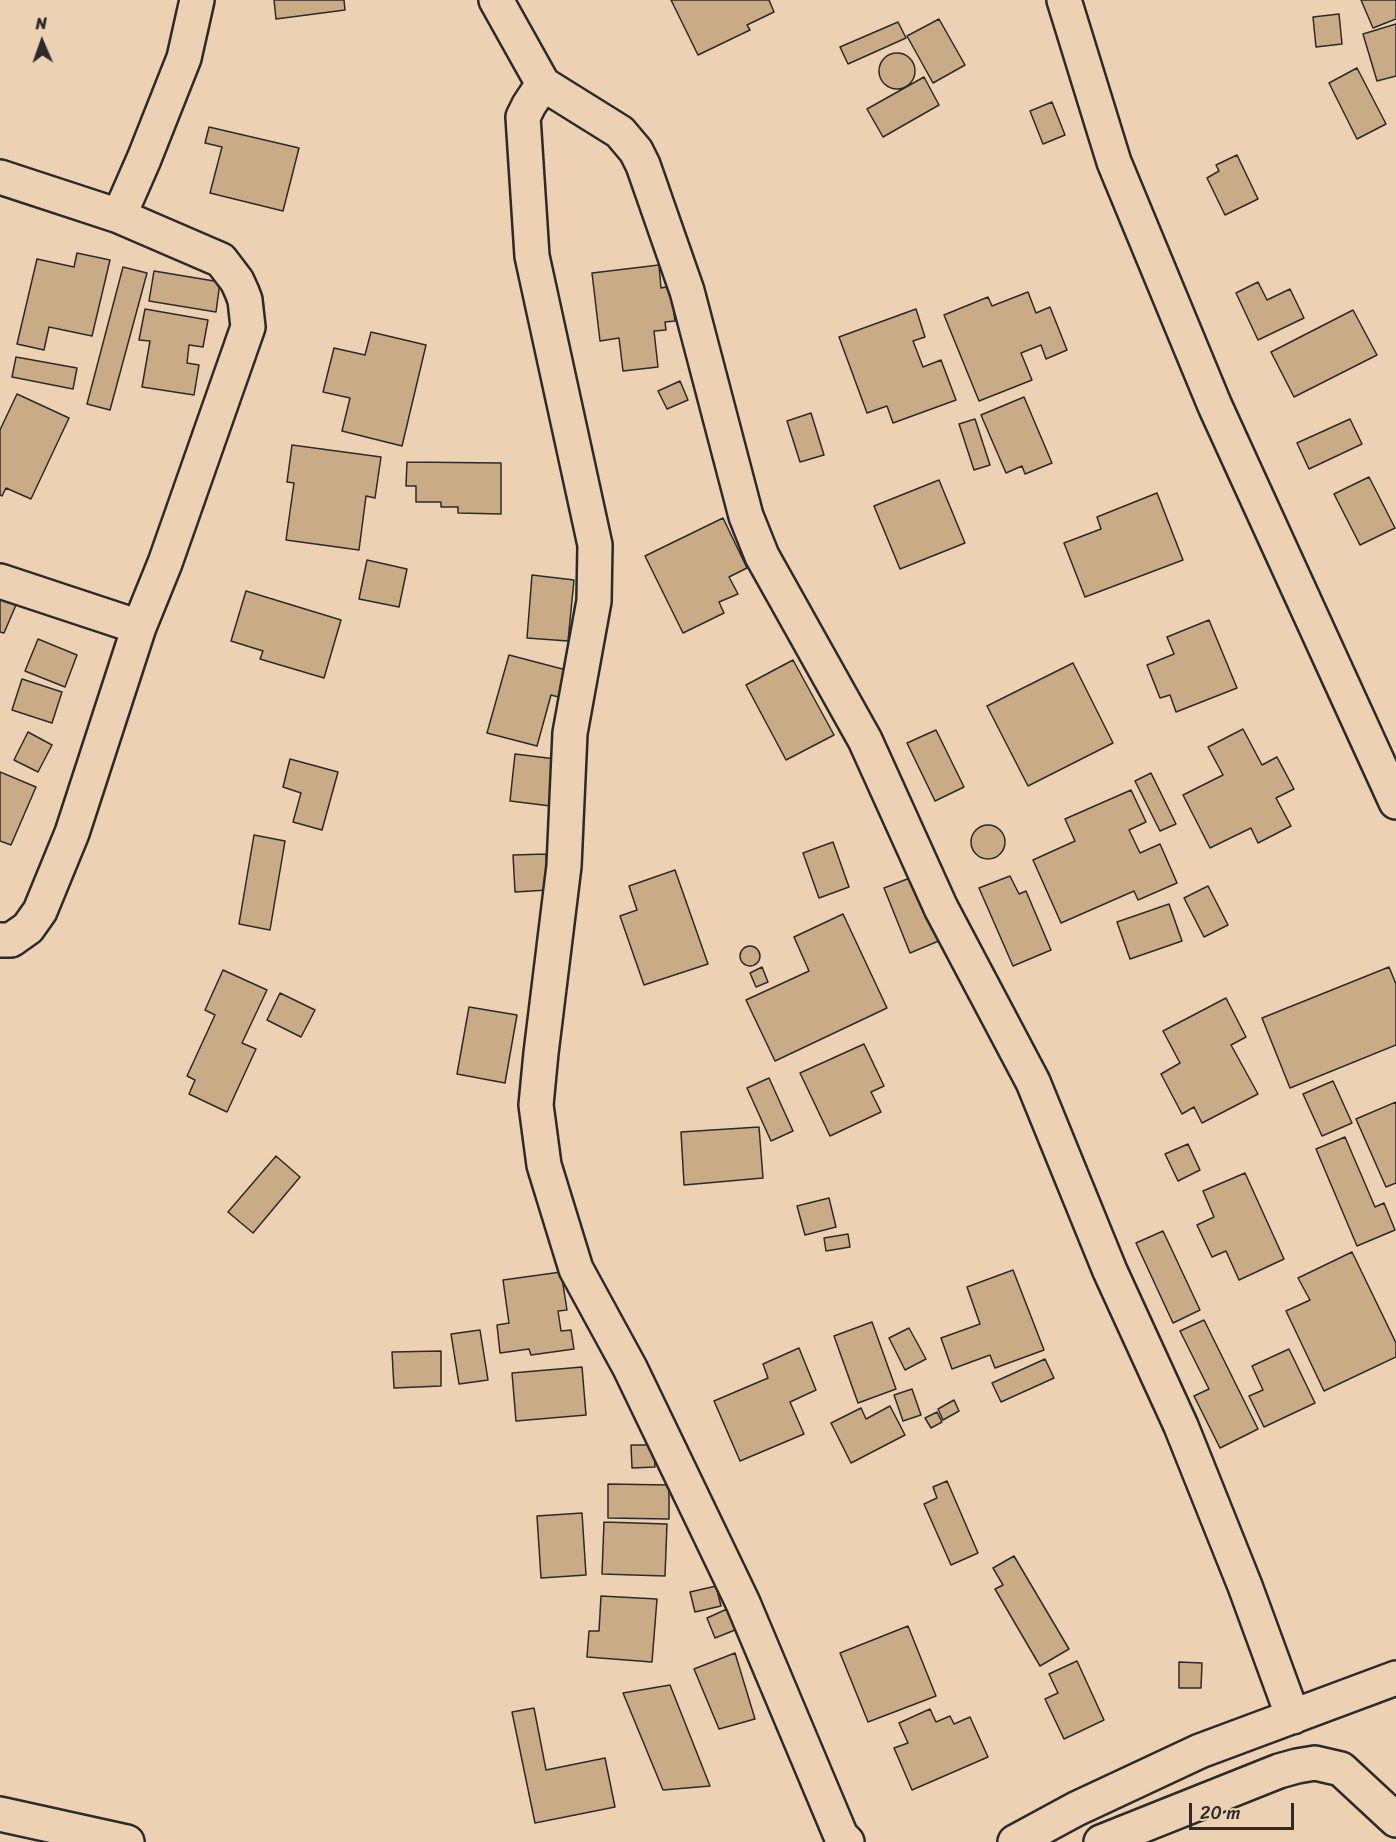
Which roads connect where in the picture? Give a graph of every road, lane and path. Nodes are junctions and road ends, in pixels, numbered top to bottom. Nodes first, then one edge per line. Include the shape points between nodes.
1 (197, 0) edge
2 (496, 0) edge
3 (1064, 0) edge
4 (543, 84) junction
5 (0, 177) edge
6 (119, 216) junction
7 (0, 580) edge
8 (140, 627) junction
9 (1396, 802) edge
10 (0, 940) edge
11 (1396, 1678) edge
12 (1293, 1717) junction
13 (0, 1814) edge
14 (1396, 1820) edge
15 (127, 1842) edge
16 (847, 1842) edge
17 (1015, 1842) edge
18 (1101, 1842) edge

1 - 6 street via 184,58
2 - 4 street
3 - 9 street via 1114,162 1215,406
4 - 12 street via 620,132 643,165 687,291 746,516 762,556 865,740 941,908 1033,1082 1110,1271 1181,1426
4 - 16 street via 524,117 532,256 595,545 594,601 570,733 564,866 541,1053 537,1105 544,1165 576,1269 630,1368 727,1571 841,1836
5 - 6 street
6 - 8 street via 221,260 242,292 248,327
7 - 8 street
8 - 10 street via 72,833 40,911 28,928 11,940
11 - 12 street
12 - 17 street via 1200,1751
13 - 15 street
14 - 18 street via 1341,1769 1315,1763 1279,1772

